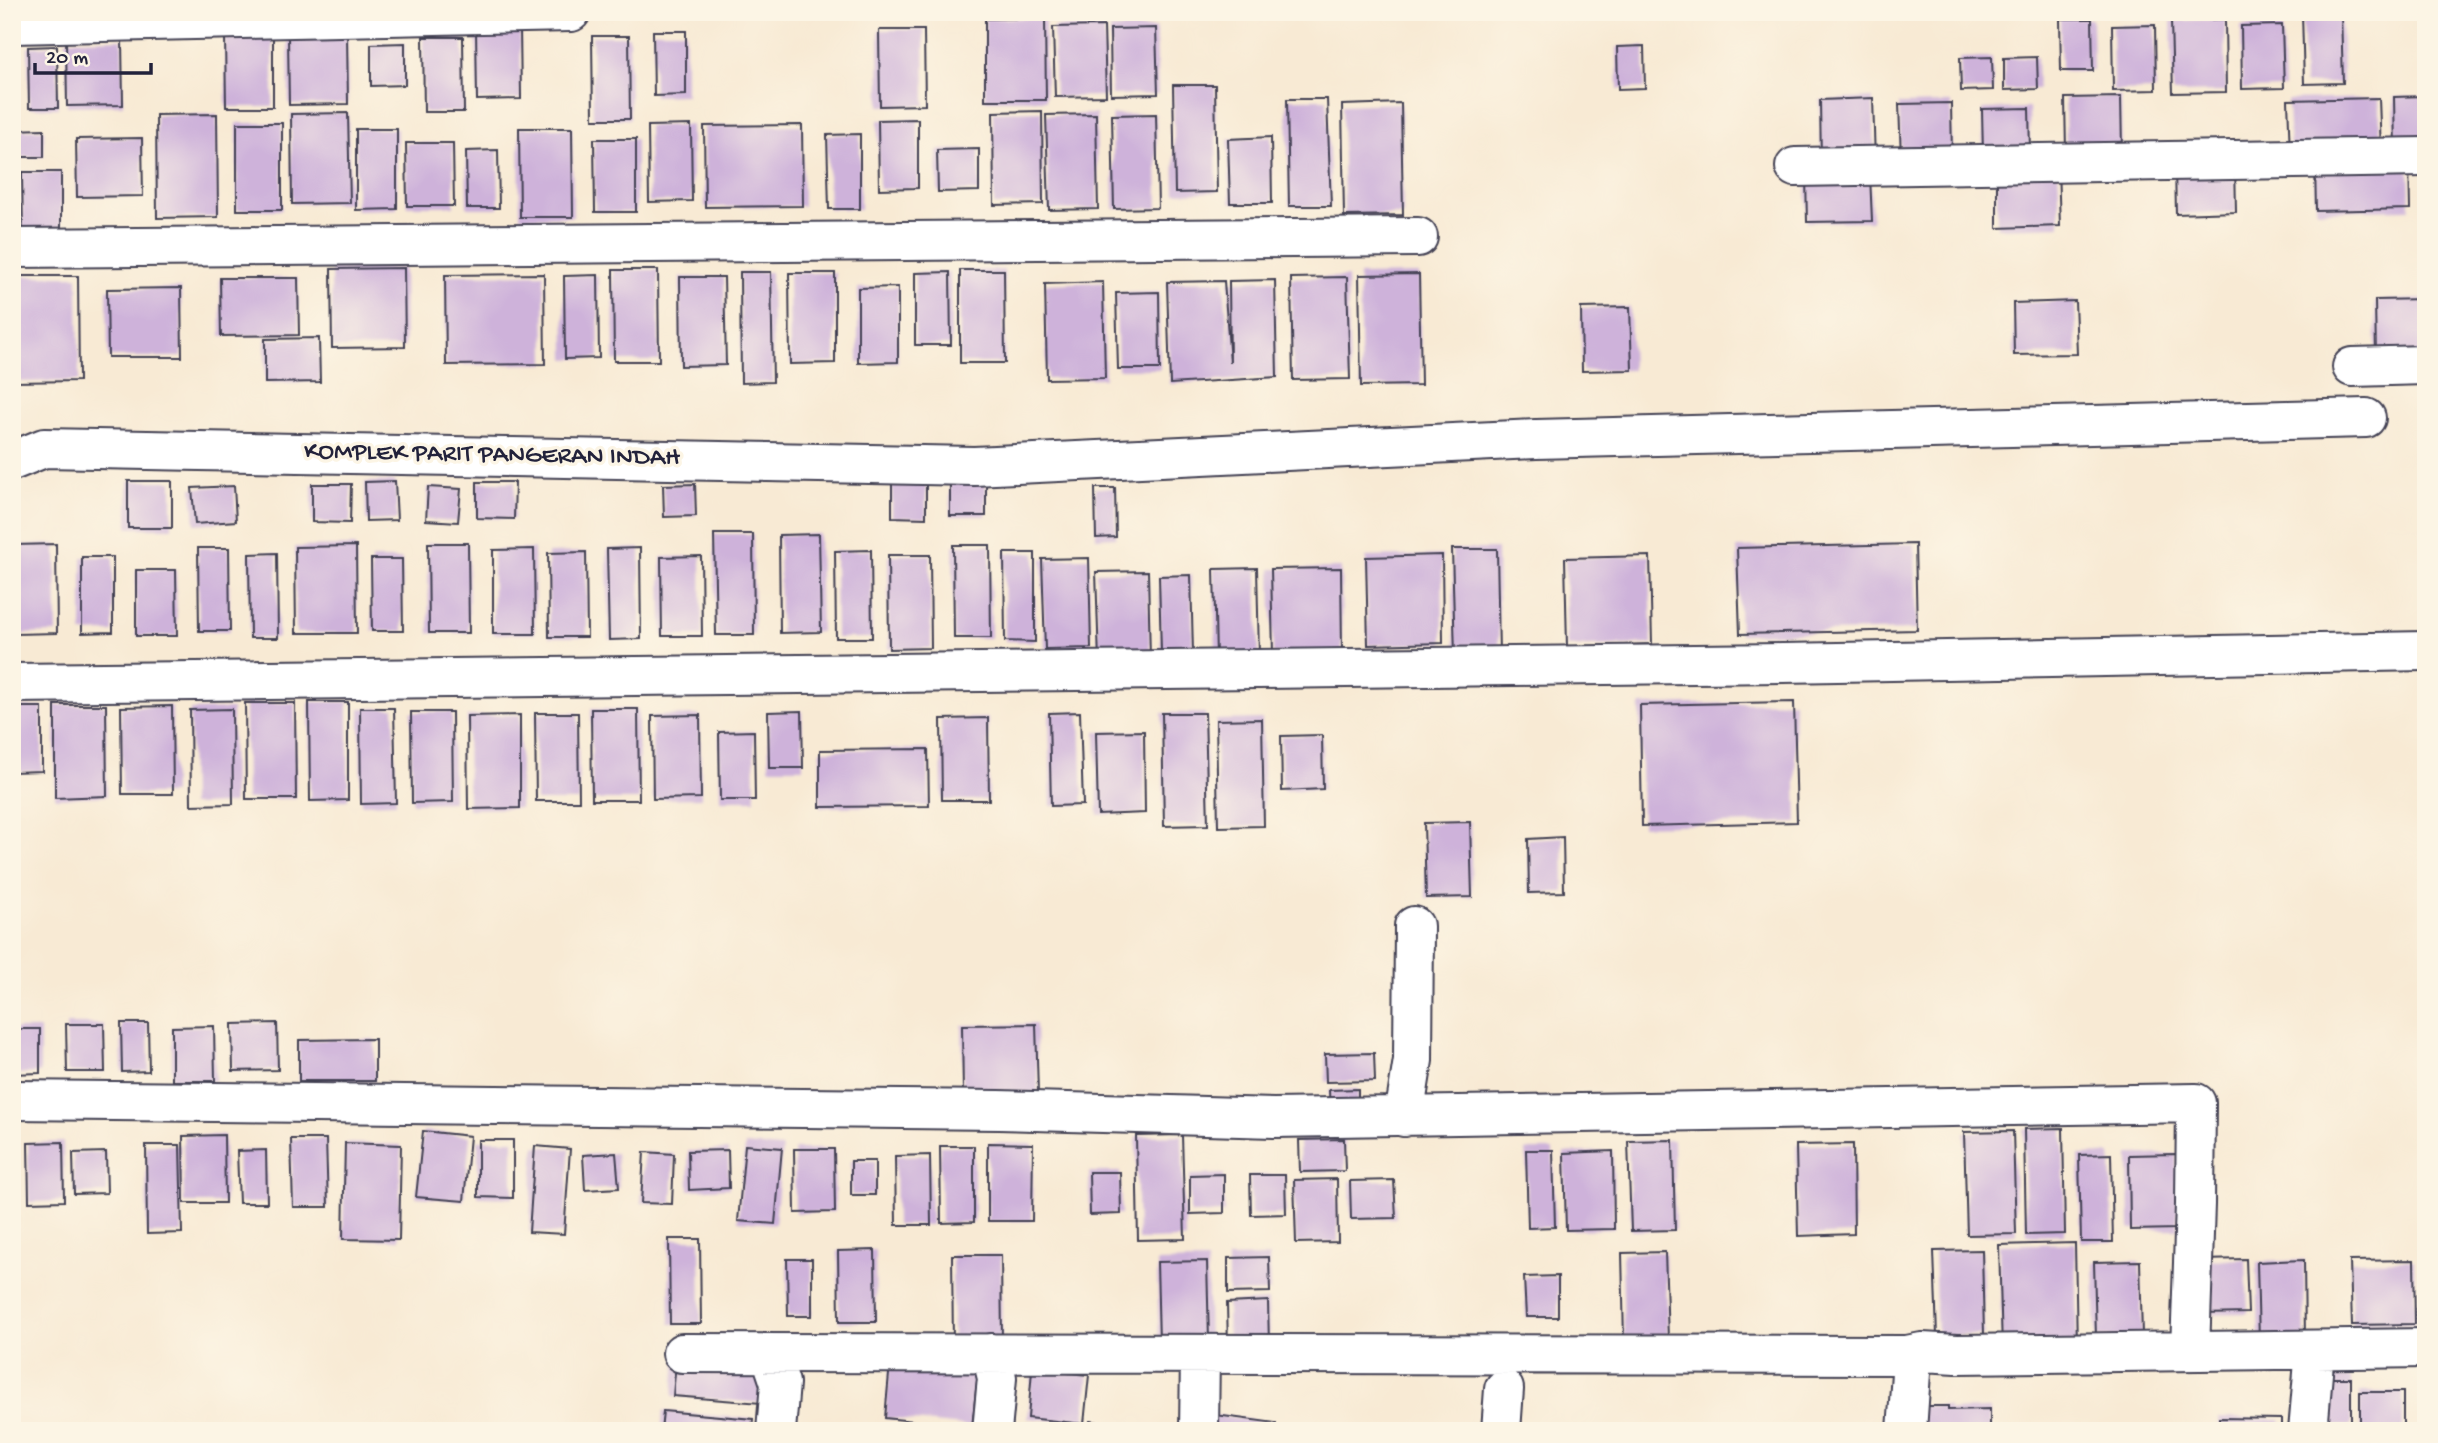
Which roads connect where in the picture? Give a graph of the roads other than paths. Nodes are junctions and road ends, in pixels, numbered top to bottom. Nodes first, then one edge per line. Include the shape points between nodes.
1 (571, 12) edge
2 (12, 24) edge
3 (2426, 157) edge
4 (1795, 167) dead end
5 (1418, 237) dead end
6 (12, 248) edge
7 (2426, 365) edge
8 (2352, 367) dead end
9 (2366, 418) dead end
10 (12, 461) edge
11 (2426, 651) edge
12 (12, 683) edge
13 (1414, 926) dead end
14 (12, 1100) edge
15 (1404, 1117) junction
16 (2426, 1348) edge
17 (2315, 1350) junction
18 (2190, 1351) junction
19 (682, 1353) dead end
20 (770, 1353) junction
21 (991, 1353) junction
22 (1200, 1354) junction
23 (1907, 1355) junction
24 (1504, 1389) dead end
25 (776, 1431) edge
26 (992, 1431) edge
27 (1199, 1431) edge
28 (1501, 1431) edge
29 (1907, 1431) edge
30 (2308, 1431) edge

1 - 2 street
3 - 4 street
5 - 6 street
7 - 8 street
9 - 10 street, KOMPLEK PARIT PANGERAN INDAH via 1536,439 974,466 44,448
11 - 12 street via 1797,663
13 - 15 street via 1413,1060
14 - 15 street
15 - 18 street via 2196,1103
16 - 17 street
17 - 18 street
17 - 30 street
18 - 23 street
19 - 20 street
20 - 21 street
20 - 25 street via 780,1383
21 - 22 street
21 - 26 street via 997,1378
22 - 23 street
22 - 27 street
23 - 29 street via 1912,1358
24 - 28 street

